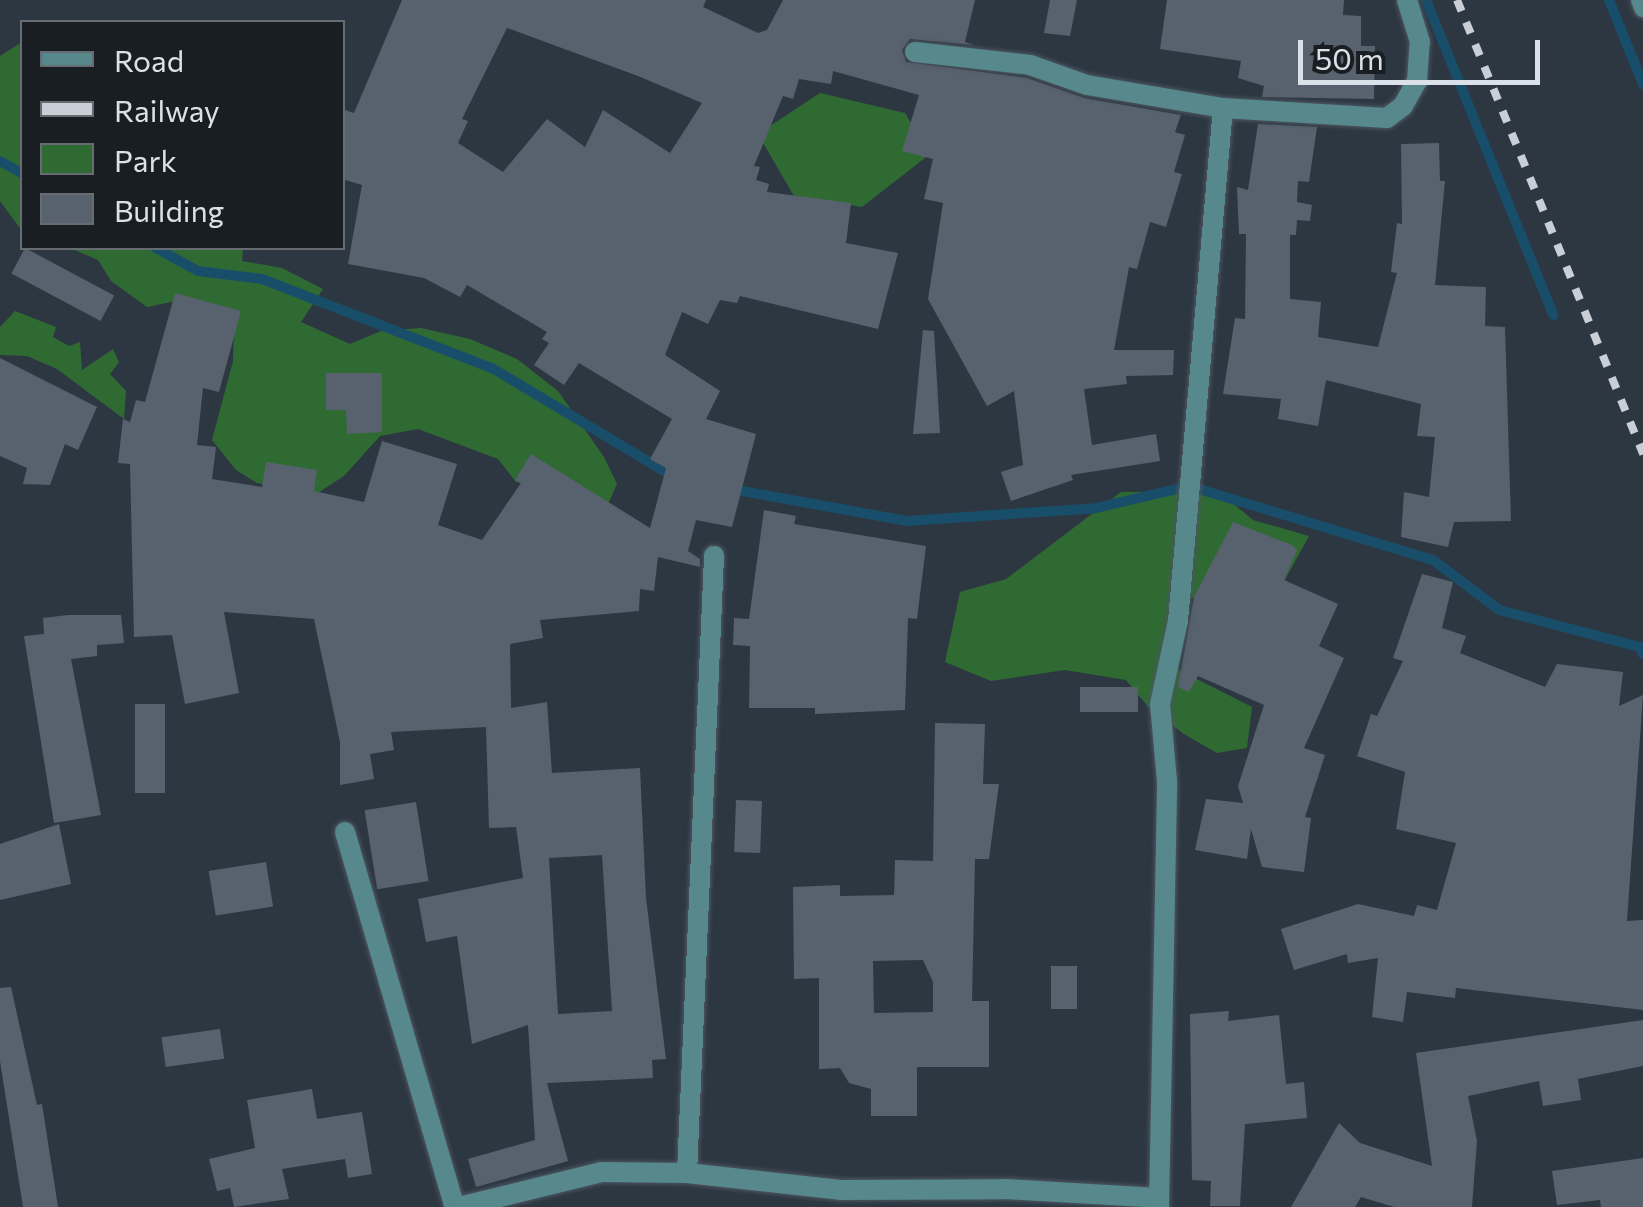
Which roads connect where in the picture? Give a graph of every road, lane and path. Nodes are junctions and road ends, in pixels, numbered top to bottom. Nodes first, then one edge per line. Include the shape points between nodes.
1 (1407, 0) edge
2 (1640, 0) edge
3 (1643, 8) edge
4 (915, 52) dead end
5 (1223, 108) junction
6 (714, 556) dead end
7 (345, 832) dead end
8 (687, 1173) junction
9 (840, 1198) edge
10 (1159, 1202) edge
11 (457, 1207) edge

1 - 5 street via 1420,42 1416,81 1403,106 1387,118
2 - 3 lane
4 - 5 street via 1030,65 1087,84
5 - 10 street via 1178,620 1160,704 1167,781
6 - 8 street
7 - 11 street
8 - 9 street
8 - 11 street via 601,1172
9 - 10 street via 1005,1189

